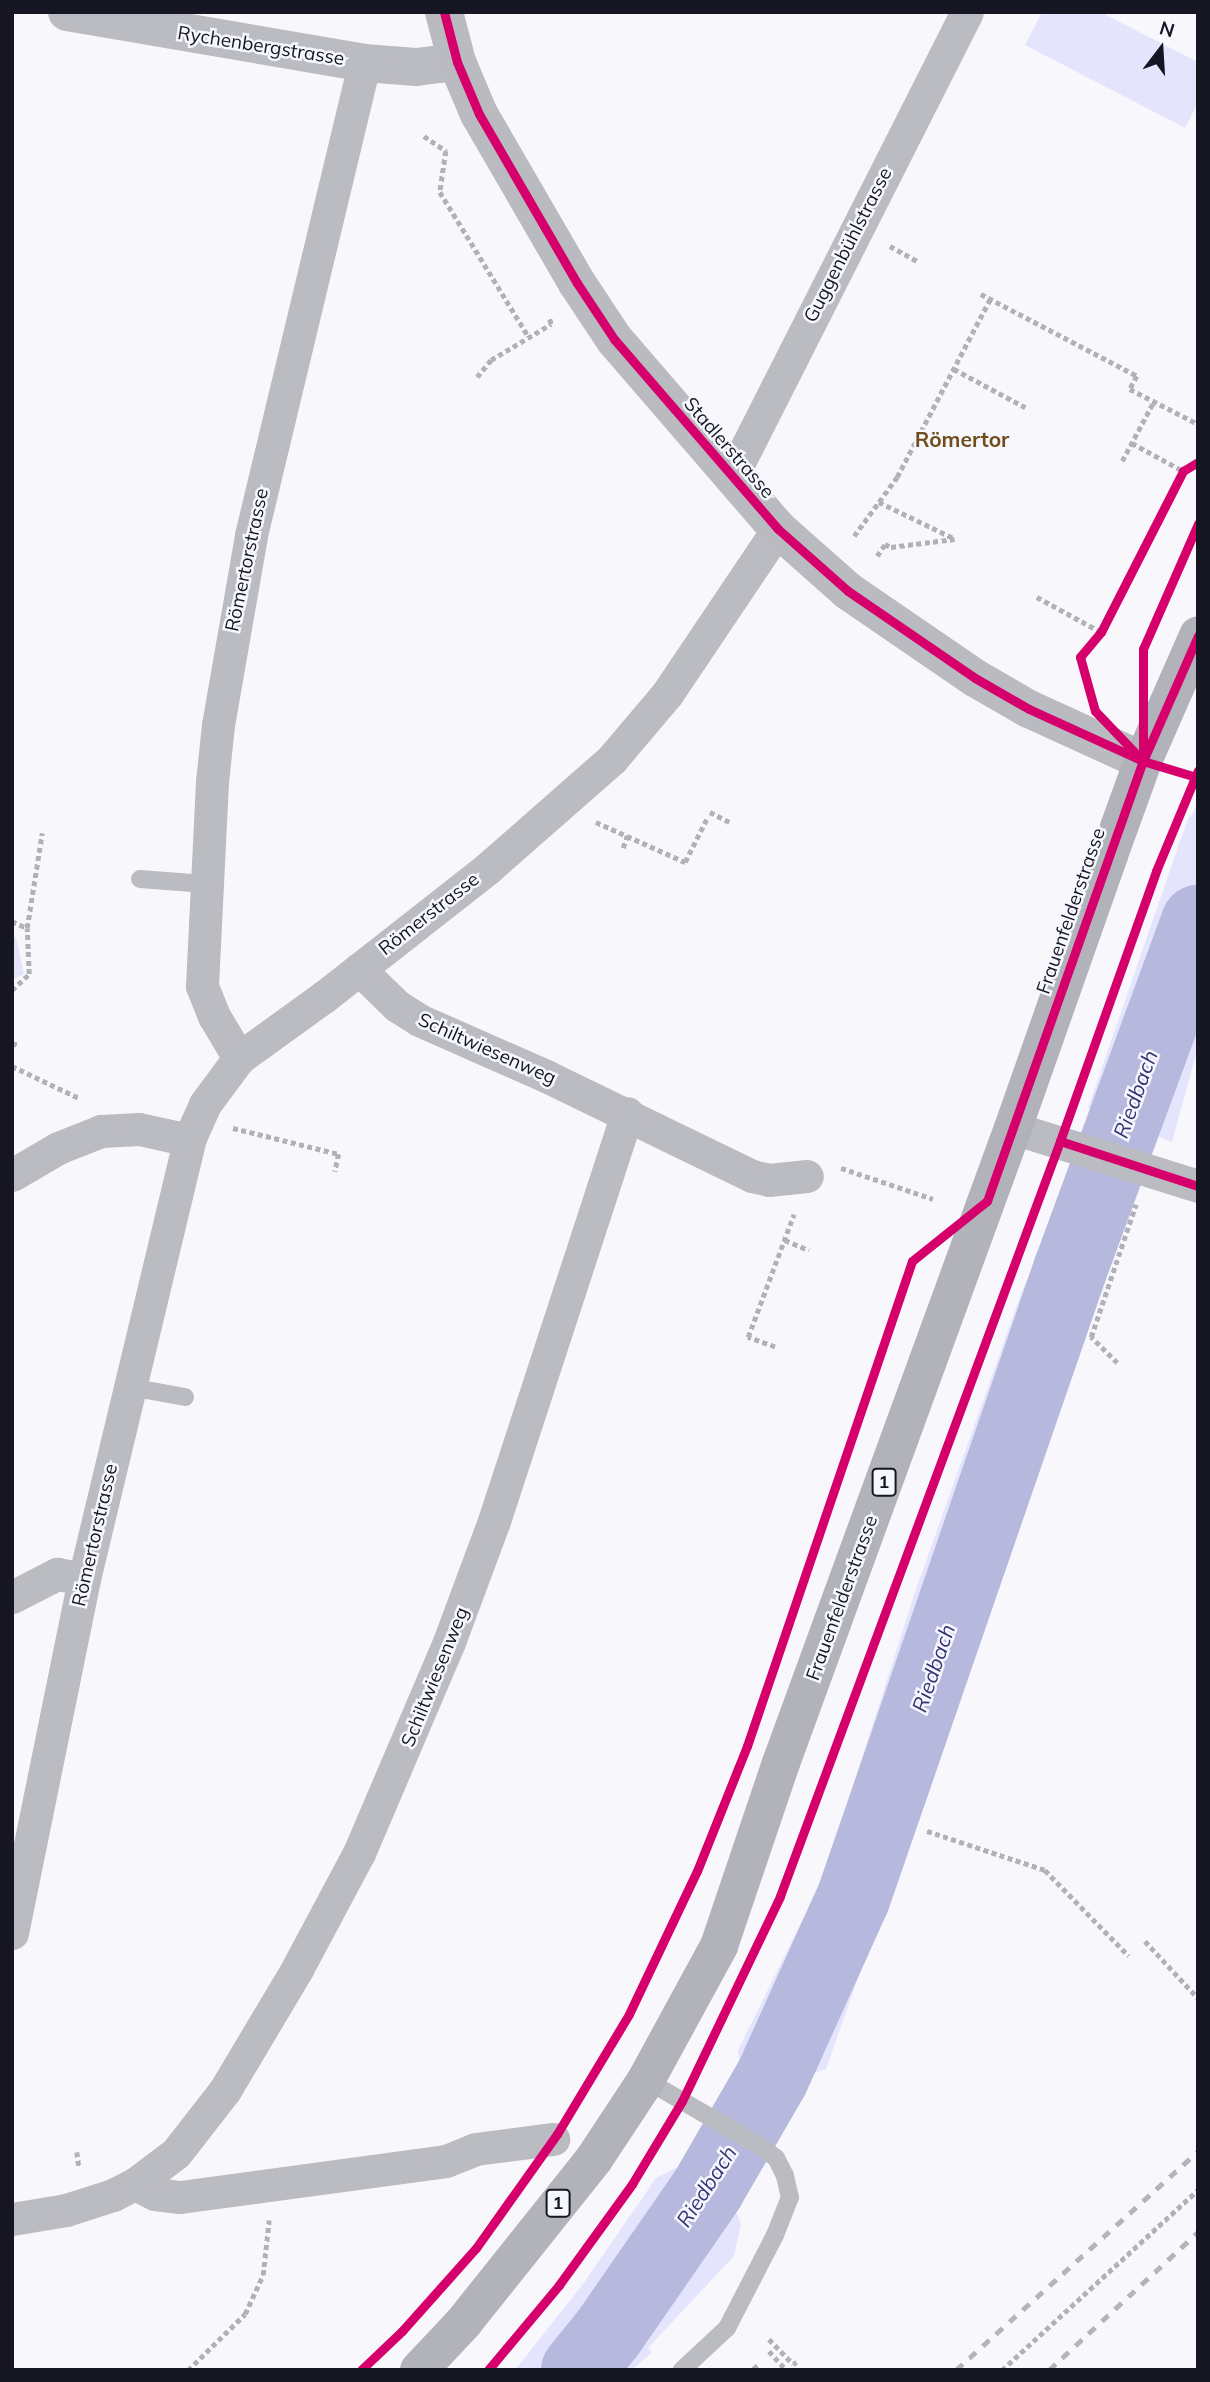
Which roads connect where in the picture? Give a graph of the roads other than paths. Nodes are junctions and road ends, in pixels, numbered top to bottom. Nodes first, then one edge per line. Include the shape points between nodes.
1 (67, 12) edge
2 (444, 12) edge
3 (967, 12) edge
4 (457, 62) junction
5 (364, 63) junction
6 (731, 478) junction
7 (778, 529) junction
8 (1198, 636) edge
9 (1143, 761) junction
10 (140, 879) dead end
11 (206, 884) junction
12 (359, 968) junction
13 (239, 1058) junction
14 (627, 1113) junction
15 (1013, 1128) junction
16 (190, 1140) junction
17 (12, 1175) edge
18 (807, 1176) road end
19 (1198, 1186) edge
20 (130, 1387) junction
21 (185, 1397) dead end
22 (84, 1579) junction
23 (12, 1597) edge
24 (12, 1933) edge
25 (646, 2080) junction
26 (553, 2139) dead end
27 (135, 2184) junction
28 (12, 2219) edge
29 (419, 2370) edge
30 (682, 2370) edge

1 - 5 street, Rychenbergstrasse
2 - 4 main road, Stadlerstrasse
3 - 6 street, Guggenbühlstrasse
4 - 5 street, Rychenbergstrasse via 416,67
4 - 6 main road, Stadlerstrasse via 506,163 599,317
5 - 11 street, Römertorstrasse via 241,583 216,748
6 - 7 main road, Stadlerstrasse
7 - 9 main road, Stadlerstrasse via 848,591 975,678 1029,709
7 - 12 street, Römerstrasse via 667,694 620,751 530,833
8 - 9 main road, Frauenfelderstrasse / 1
9 - 15 main road, Frauenfelderstrasse / 1
10 - 11 lane
11 - 13 street, Römertorstrasse via 202,986
12 - 13 street, Römerstrasse
12 - 14 street, Schiltwiesenweg via 397,1006 419,1020
13 - 16 street, Römerstrasse via 214,1088
14 - 18 street, Schiltwiesenweg via 752,1176 769,1180
14 - 27 street, Schiltwiesenweg via 476,1572 381,1805 327,1915 225,2090 176,2152
15 - 19 street
15 - 25 main road, Frauenfelderstrasse / 1 via 786,1749 719,1946
16 - 17 street via 139,1129 102,1131 58,1148
16 - 20 street, Römertorstrasse
20 - 21 lane
20 - 22 street, Römertorstrasse
22 - 23 street via 57,1574
22 - 24 street, Römertorstrasse
25 - 29 main road, Frauenfelderstrasse / 1 via 585,2169 464,2322
25 - 30 lane via 776,2158 790,2197 727,2328
26 - 27 street via 475,2149 446,2161 180,2197 155,2194
27 - 28 street, Schiltwiesenweg via 88,2204

